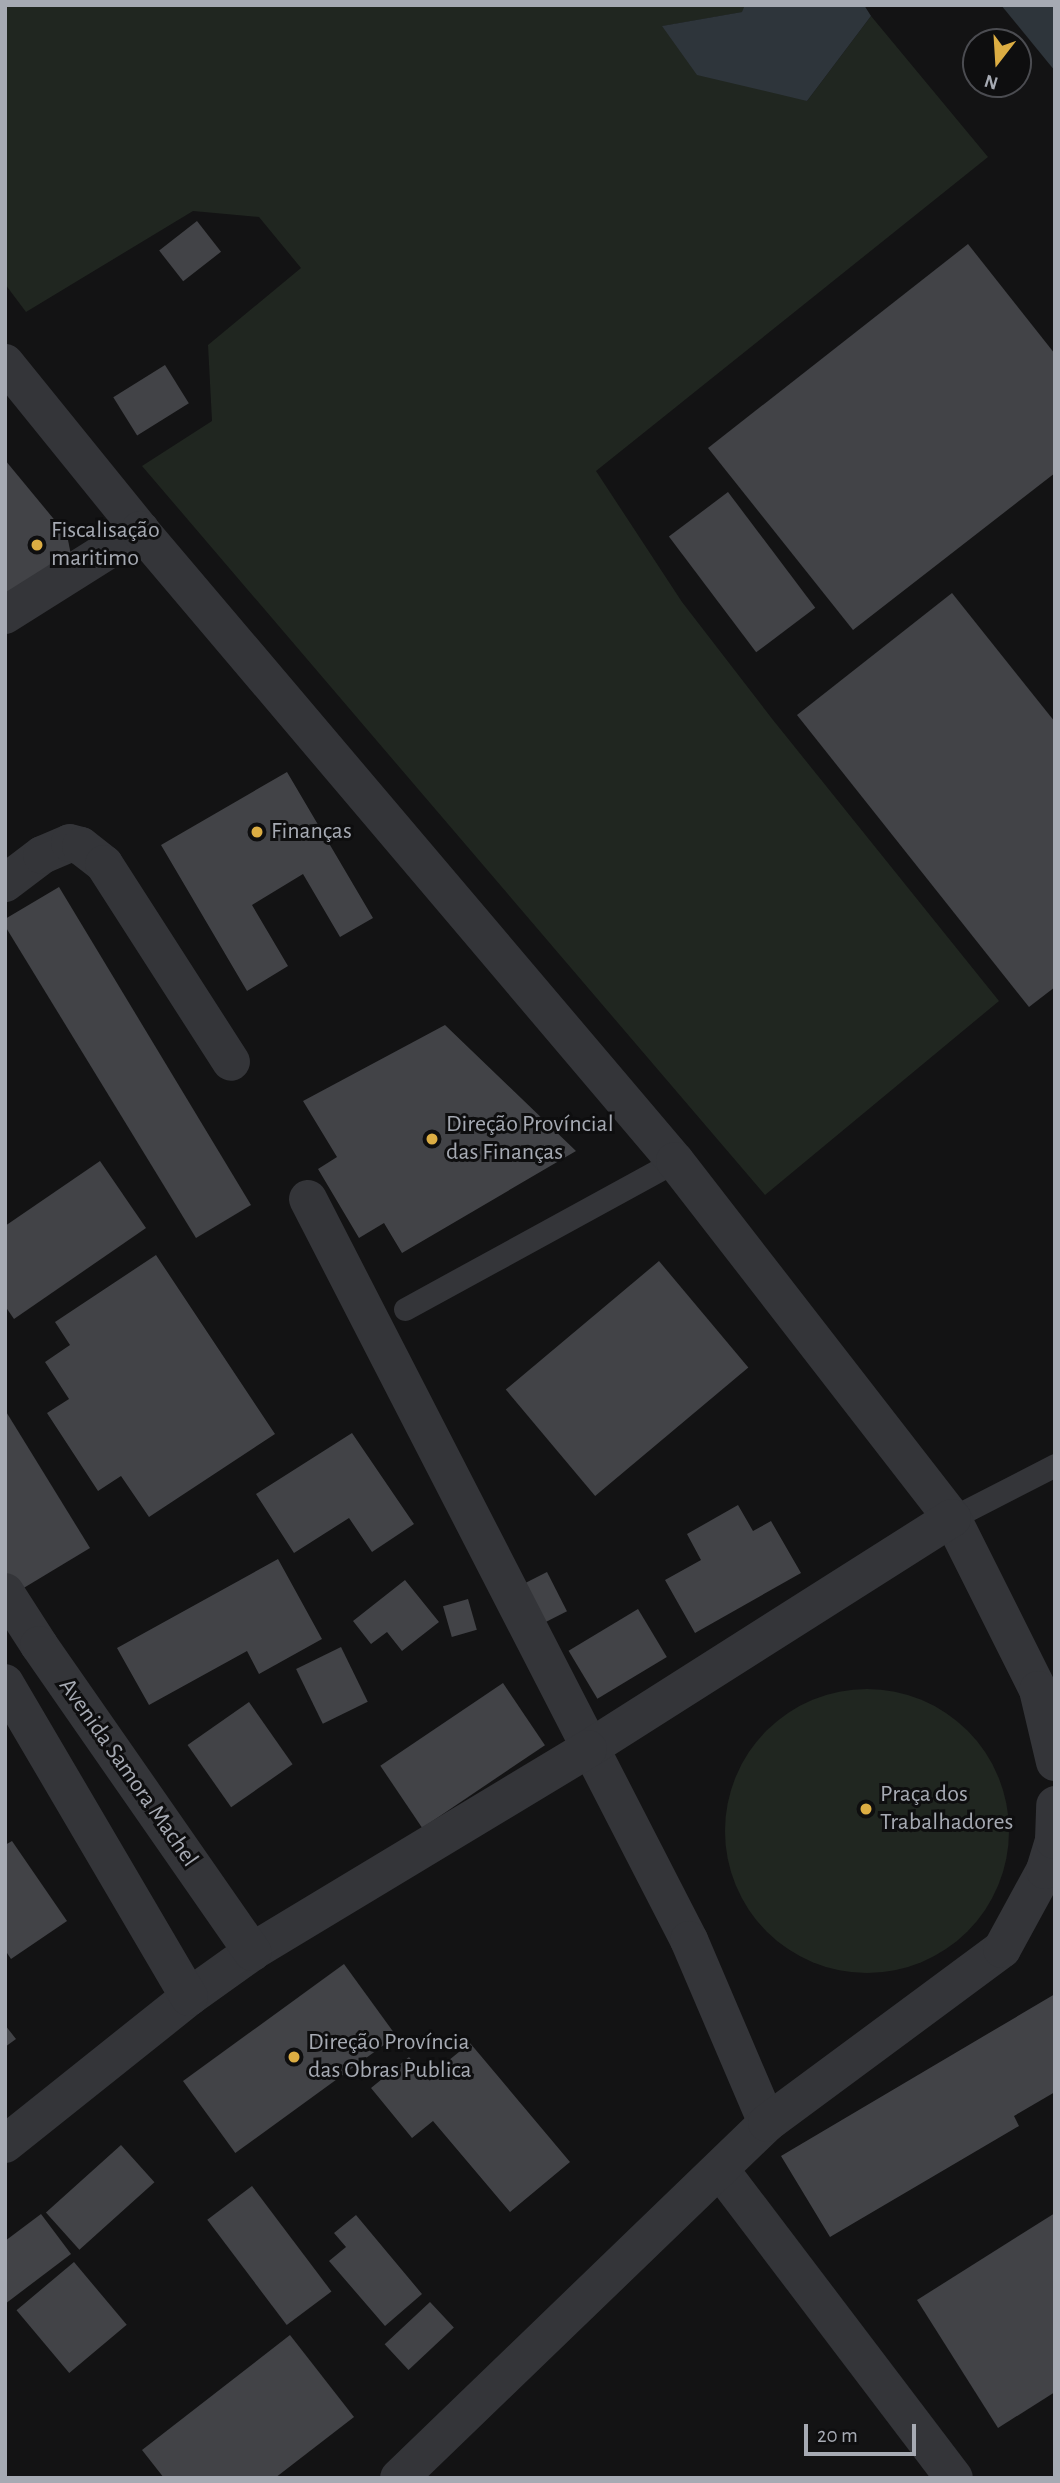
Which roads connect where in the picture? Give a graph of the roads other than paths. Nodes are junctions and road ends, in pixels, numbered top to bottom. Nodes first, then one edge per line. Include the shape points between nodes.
1 (5, 363) edge
2 (140, 530) junction
3 (5, 615) edge
4 (5, 883) edge
5 (231, 1062) dead end
6 (675, 1161) junction
7 (308, 1199) dead end
8 (405, 1309) dead end
9 (1055, 1465) edge
10 (952, 1518) junction
11 (5, 1592) edge
12 (5, 1683) edge
13 (589, 1749) junction
14 (1055, 1762) edge
15 (1055, 1805) edge
16 (252, 1952) junction
17 (189, 1997) junction
18 (767, 2123) junction
19 (5, 2144) edge
20 (721, 2171) junction
21 (400, 2478) edge
22 (954, 2478) edge

1 - 2 street
2 - 3 street
2 - 6 street
4 - 5 street via 42,855 70,843 104,864
6 - 8 lane
6 - 10 street
7 - 13 street
9 - 10 lane
10 - 13 street
10 - 14 street via 1038,1690
11 - 16 street, Avenida Samora Machel
12 - 17 street
13 - 16 street
13 - 18 street via 689,1940
15 - 18 street via 1054,1840 1045,1870 1002,1949
16 - 17 street
17 - 19 street
18 - 20 street
20 - 21 street
20 - 22 street

